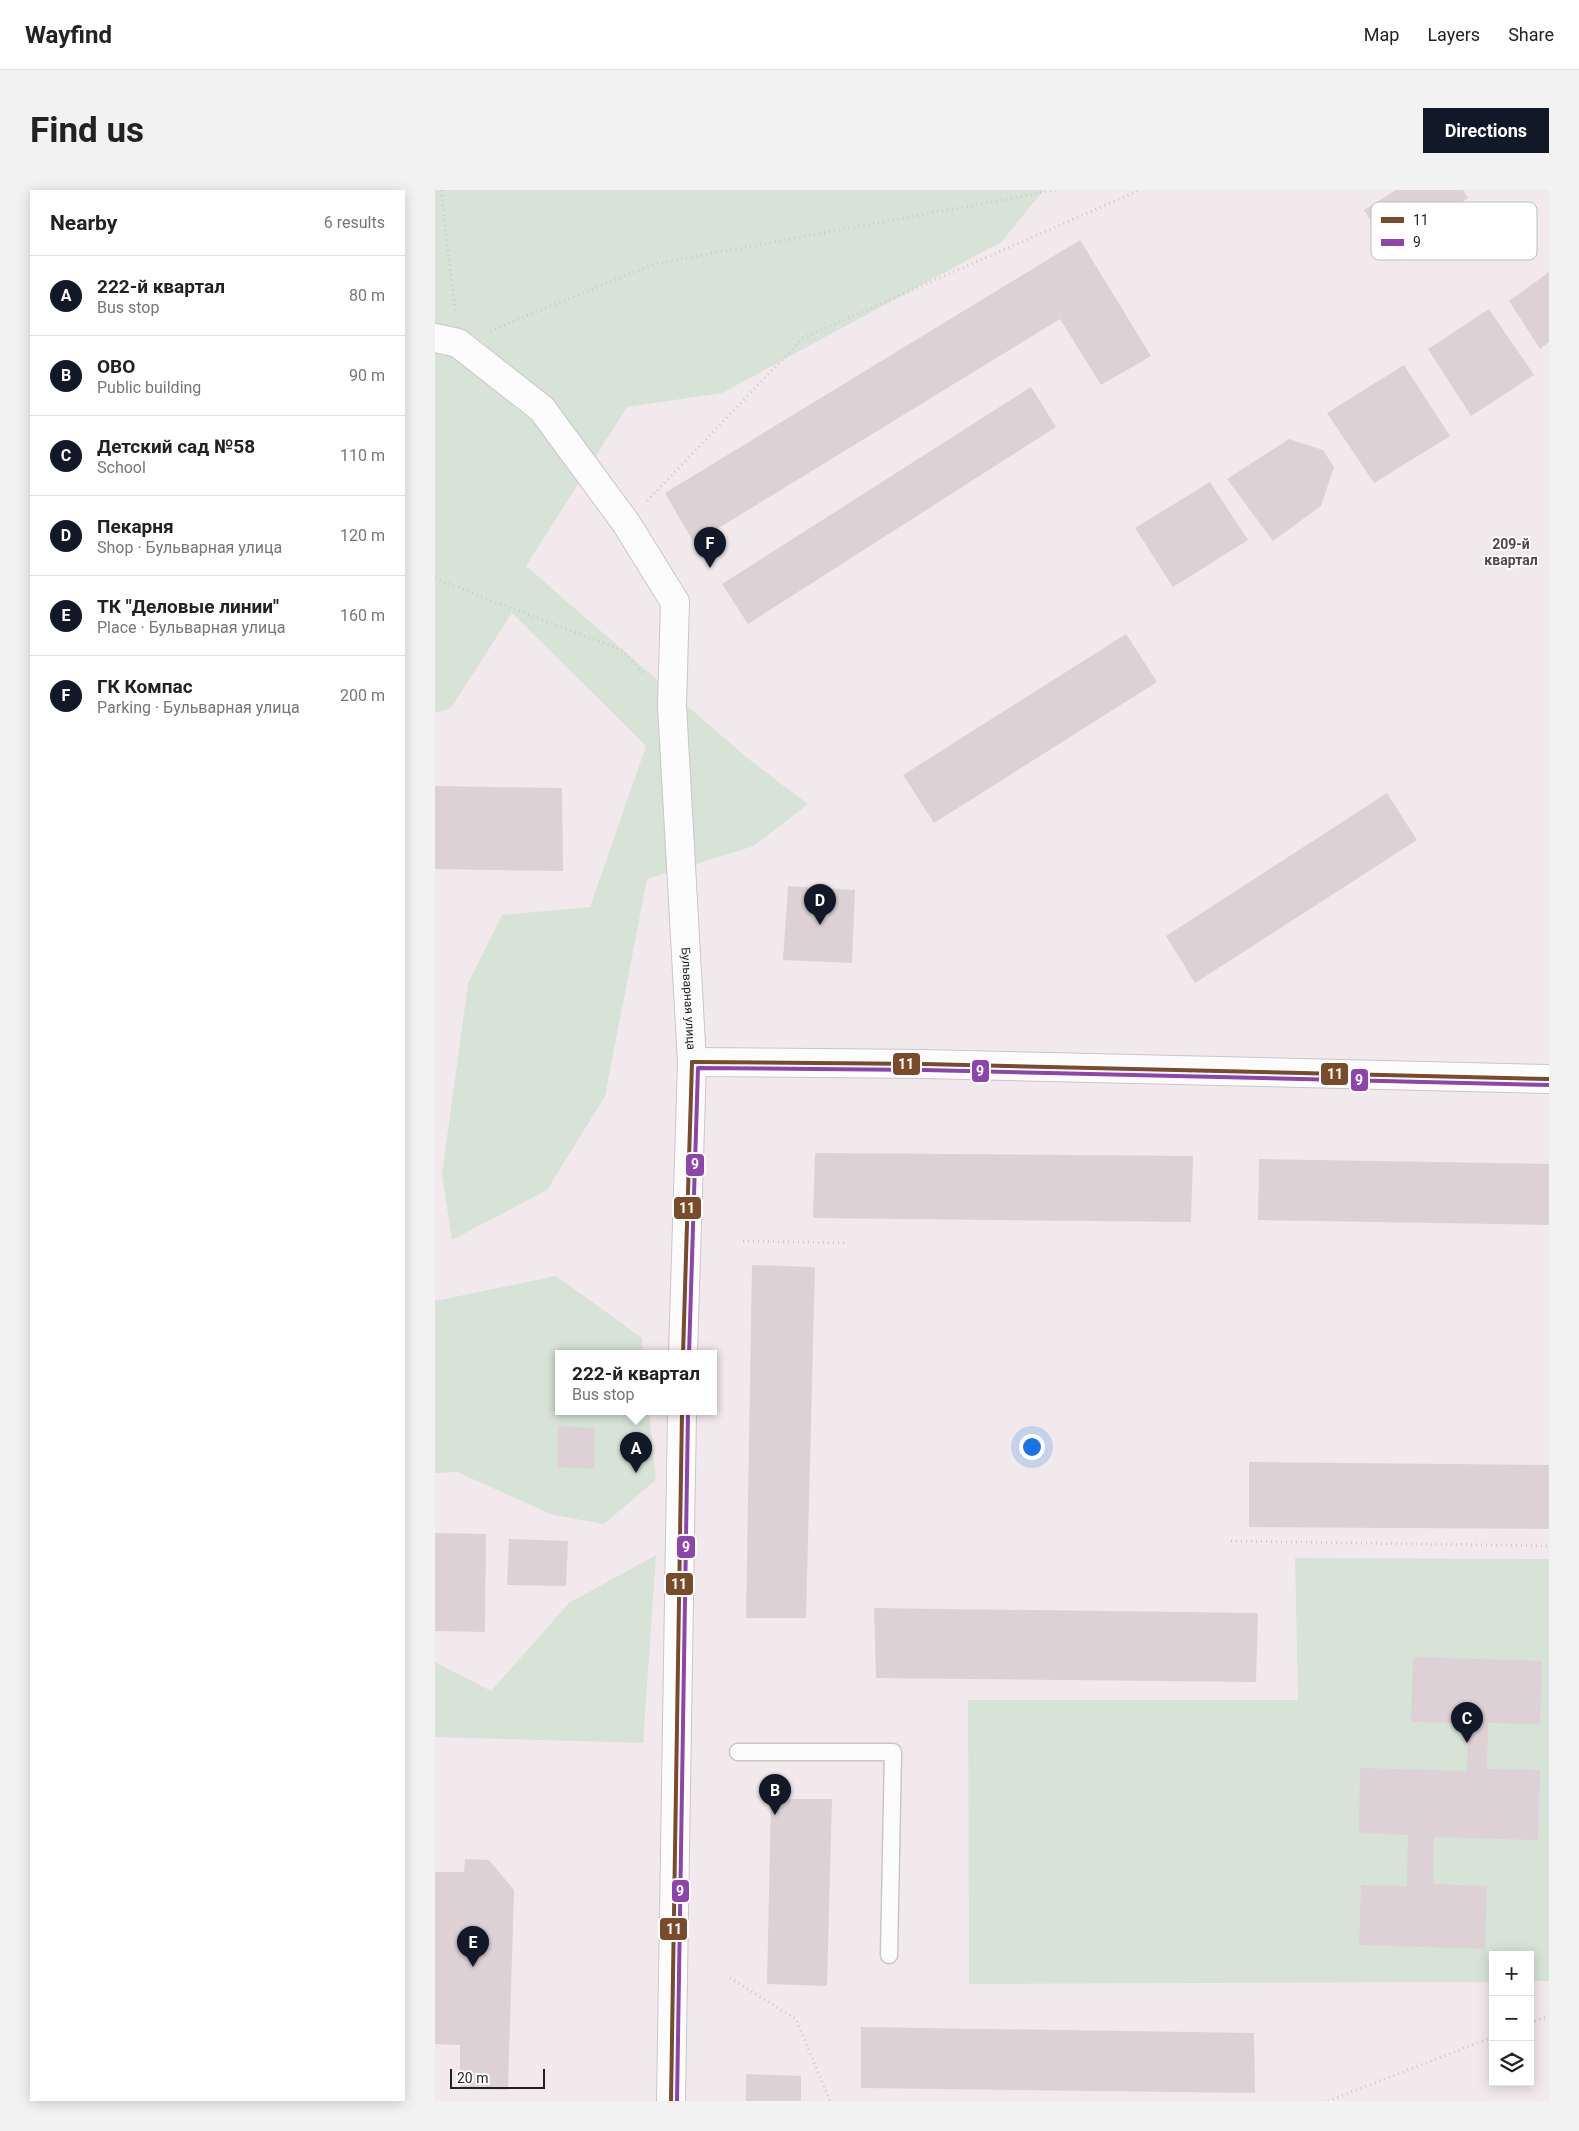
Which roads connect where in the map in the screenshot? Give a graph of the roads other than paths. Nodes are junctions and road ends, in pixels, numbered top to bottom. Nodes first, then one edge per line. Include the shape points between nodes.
1 (447, 341) edge
2 (692, 1062) junction
3 (1549, 1080) edge
4 (683, 1350) edge
5 (682, 1415) edge
6 (738, 1752) dead end
7 (889, 1954) dead end
8 (671, 2101) edge

1 - 2 street, Бульварная улица via 542,409 626,523 675,602 672,705
2 - 3 street via 924,1064
2 - 4 street, Бульварная улица
5 - 8 street
6 - 7 lane via 893,1752

